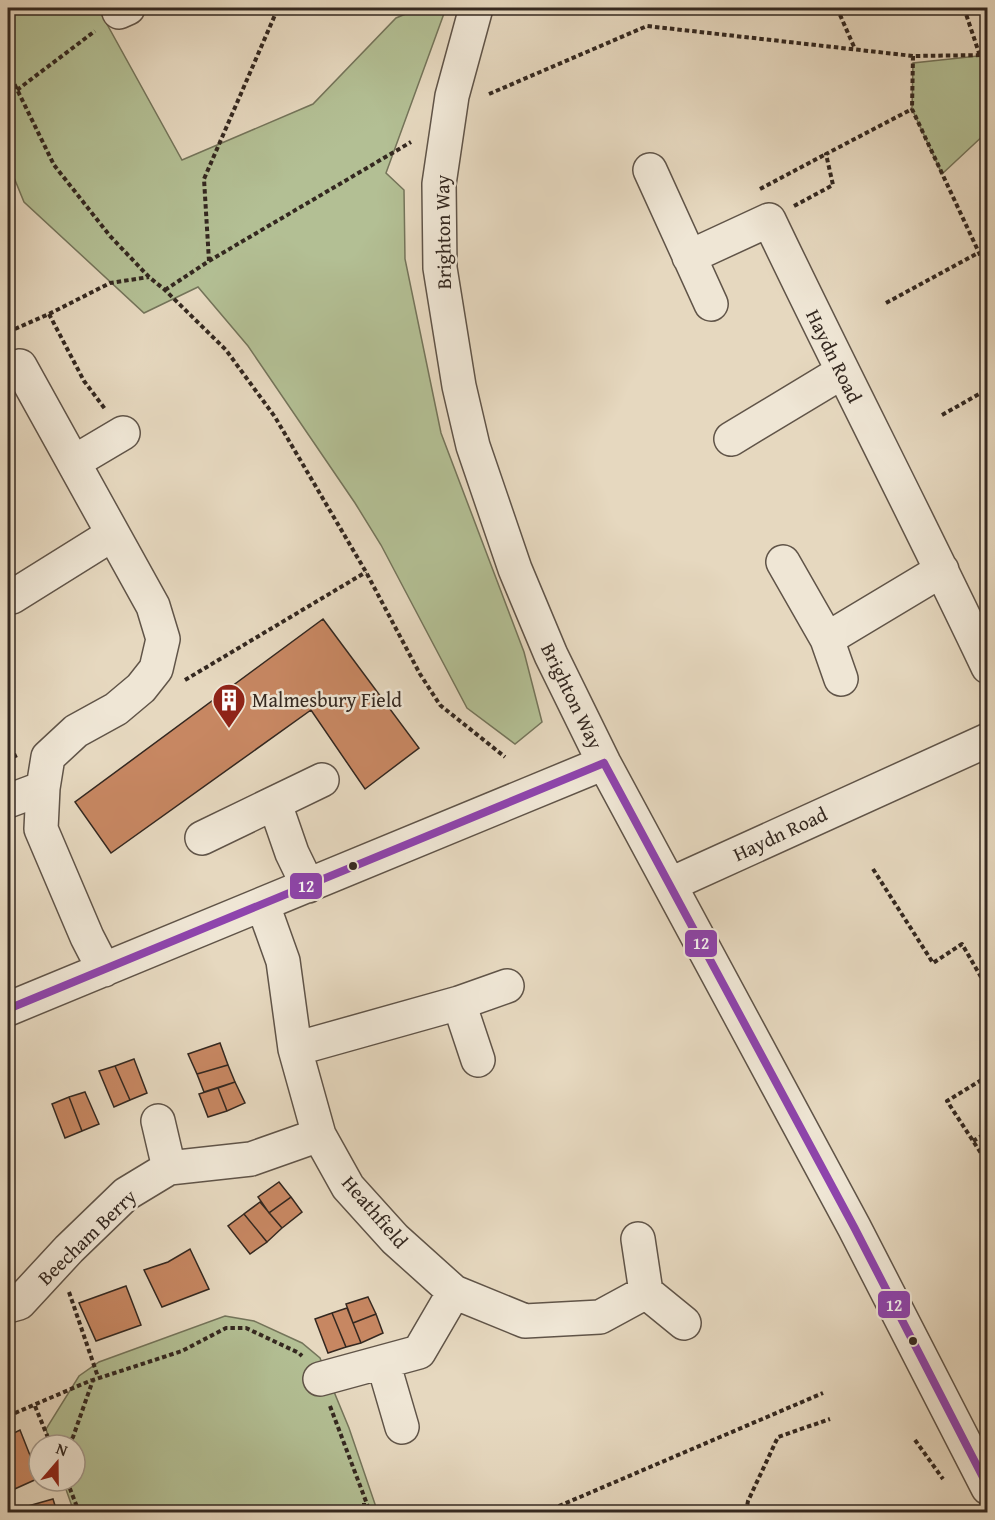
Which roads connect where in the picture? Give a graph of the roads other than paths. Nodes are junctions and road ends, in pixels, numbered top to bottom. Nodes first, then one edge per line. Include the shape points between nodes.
1 (476, 8) edge
2 (650, 170) dead end
3 (689, 257) junction
4 (711, 304) dead end
5 (20, 366) dead end
6 (842, 372) junction
7 (123, 433) road end
8 (731, 439) dead end
9 (74, 462) junction
10 (113, 534) junction
11 (783, 562) dead end
12 (942, 570) junction
13 (12, 597) dead end
14 (827, 639) junction
15 (987, 667) edge
16 (841, 679) dead end
17 (987, 740) edge
18 (604, 763) junction
19 (322, 780) dead end
20 (43, 788) junction
21 (8, 801) edge
22 (275, 804) junction
23 (202, 838) dead end
24 (671, 884) junction
25 (308, 886) junction
26 (263, 904) junction
27 (104, 970) junction
28 (507, 986) dead end
29 (459, 1003) junction
30 (8, 1009) edge
31 (295, 1049) junction
32 (478, 1060) dead end
33 (158, 1121) dead end
34 (319, 1135) junction
35 (169, 1168) junction
36 (638, 1239) dead end
37 (454, 1292) junction
38 (646, 1292) junction
39 (8, 1306) edge
40 (684, 1323) dead end
41 (384, 1362) junction
42 (320, 1379) road end
43 (402, 1427) dead end
44 (987, 1488) edge

1 - 18 street, Brighton Way via 452,96 439,184 440,268 450,331 473,446 515,569 551,655
2 - 3 street
3 - 4 street
3 - 6 street, Haydn Road via 761,206
5 - 9 street
6 - 8 street
6 - 12 street, Haydn Road
7 - 9 street
9 - 10 street
10 - 13 street
10 - 20 street via 153,606 163,639 156,669 116,709 76,731 48,757
11 - 14 street
12 - 14 street
12 - 15 street, Haydn Road
14 - 16 street
17 - 24 street, Haydn Road
18 - 24 street, Brighton Way
18 - 25 street
19 - 22 street
20 - 21 street
20 - 27 street via 41,829
22 - 23 street
22 - 25 street
24 - 44 street, Brighton Way via 854,1227
25 - 26 street
26 - 27 street
26 - 31 street, Heathfield via 283,961
27 - 30 street
28 - 29 street
29 - 31 street
29 - 32 street
31 - 34 street, Heathfield
33 - 35 street
34 - 35 street, Beecham Berry via 251,1160
34 - 37 street, Heathfield via 348,1187 395,1239
35 - 39 street, Beecham Berry via 126,1194 19,1303
36 - 38 street
37 - 38 street, Heathfield via 525,1321 600,1317
37 - 41 street via 419,1352
38 - 40 street
41 - 42 street
41 - 43 street

